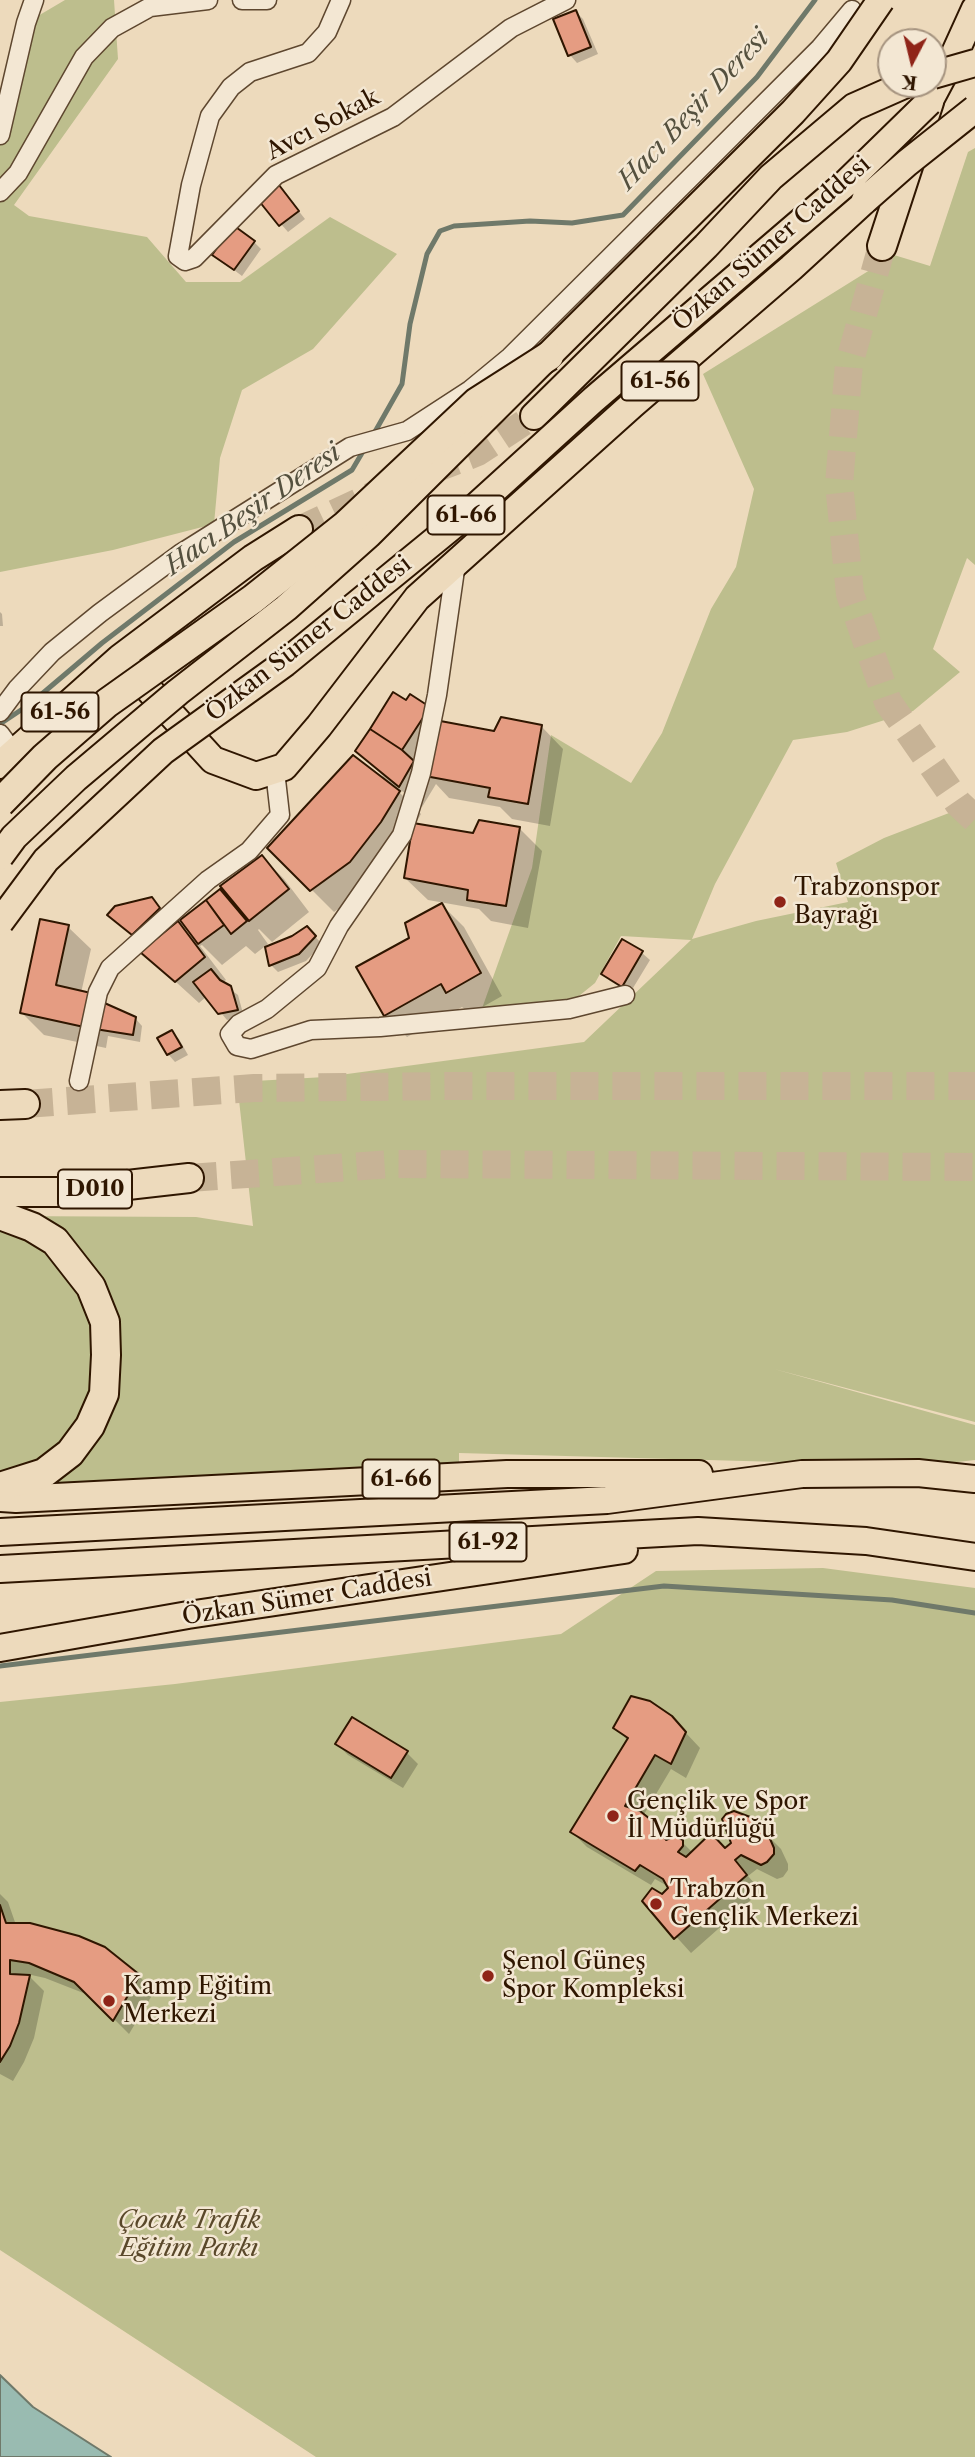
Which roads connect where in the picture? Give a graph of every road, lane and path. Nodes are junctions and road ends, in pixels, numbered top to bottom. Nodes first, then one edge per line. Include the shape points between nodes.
1 (34, 0) edge
2 (208, 0) edge
3 (242, 0) edge
4 (267, 0) edge
5 (341, 0) edge
6 (566, 0) edge
7 (881, 0) edge
8 (856, 3) edge
9 (975, 9) edge
10 (975, 63) edge
11 (947, 65) edge
12 (947, 79) edge
13 (877, 97) edge
14 (922, 98) edge
15 (928, 98) edge
16 (975, 109) edge
17 (0, 135) edge
18 (0, 192) edge
19 (882, 246) tunnel mouth
20 (549, 356) junction
21 (534, 416) tunnel mouth
22 (299, 529) tunnel mouth
23 (456, 563) junction
24 (120, 658) junction
25 (0, 712) edge
26 (4, 748) edge
27 (275, 771) junction
28 (0, 803) edge
29 (0, 856) edge
30 (0, 922) edge
31 (625, 995) dead end
32 (79, 1081) dead end
33 (189, 1178) tunnel mouth
34 (0, 1192) edge
35 (0, 1215) edge
36 (802, 1474) junction
37 (975, 1479) edge
38 (0, 1488) edge
39 (0, 1498) edge
40 (0, 1532) edge
41 (866, 1541) junction
42 (975, 1557) edge
43 (0, 1569) edge
44 (0, 1648) edge

1 - 17 street
2 - 18 street via 150,7 112,29 84,57 18,173
3 - 4 street
5 - 6 street, Avcı Sokak via 327,32 308,53 250,72 231,87 210,116 178,256 185,261 194,258 276,175 393,117 511,28
7 - 20 main road, Özkan Sümer Caddesi / 61-66, bridge via 839,61 793,112
8 - 25 street via 820,48 510,357 407,431 350,447 180,554 52,652
9 - 11 main road, Özkan Sümer Caddesi / 61-66, bridge
10 - 12 main road, bridge
13 - 21 main road, 61-56 via 854,107 771,177
14 - 30 main road, Özkan Sümer Caddesi / 61-66, bridge via 845,184 472,510 285,663 163,751 46,860
15 - 19 highway
16 - 23 main road, 61-56, bridge via 907,163
20 - 28 highway, bridge via 477,401 346,525 107,703
20 - 29 main road, Özkan Sümer Caddesi / 61-66, bridge via 368,535 286,608 76,778
22 - 24 main road, 61-56
23 - 27 main road, 61-56 via 417,598 320,726
23 - 31 street via 437,695 421,774 402,835 339,926 317,968 230,1034 237,1046 251,1049 311,1030 569,1009
24 - 26 main road, 61-56
24 - 27 main road via 213,760 256,776
27 - 32 street via 280,815 248,851 208,880 110,968 98,992
33 - 34 highway, D010 via 66,1192
35 - 38 highway via 55,1241 91,1287 104,1322 106,1355 104,1394 90,1426 70,1453 44,1473
36 - 37 main road, 61-92
36 - 39 main road, 61-66 via 508,1474
36 - 40 main road, 61-92 via 607,1500
41 - 42 main road, Özkan Sümer Caddesi / 61-92
41 - 43 main road, Özkan Sümer Caddesi / 61-92 via 698,1531
41 - 44 main road, Özkan Sümer Caddesi / 61-92 via 614,1551

